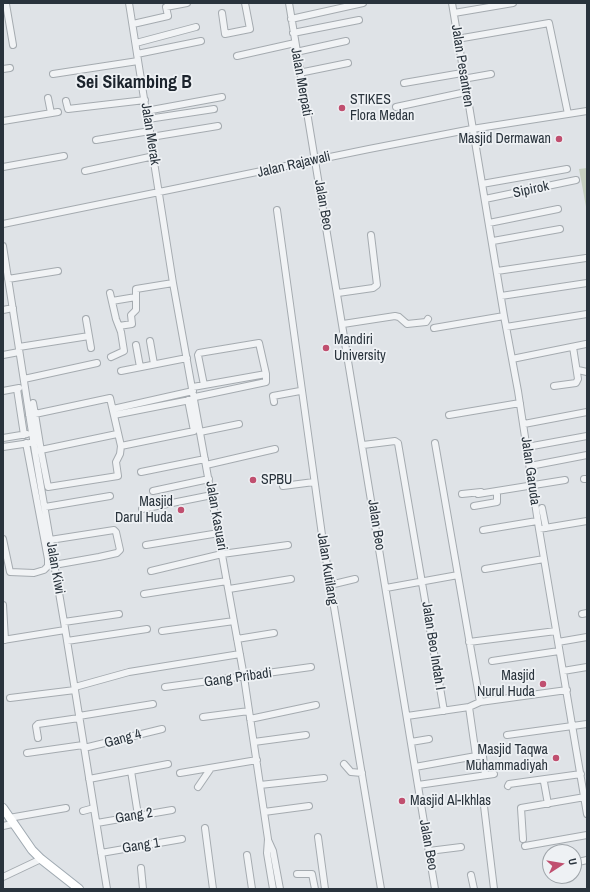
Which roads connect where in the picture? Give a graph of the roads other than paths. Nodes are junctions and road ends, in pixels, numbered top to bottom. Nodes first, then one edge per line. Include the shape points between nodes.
1 (129, 3) edge
2 (187, 3) edge
3 (245, 3) edge
4 (289, 3) edge
5 (362, 3) edge
6 (452, 3) edge
7 (513, 3) edge
8 (7, 4) edge
9 (222, 13) dead end
10 (454, 13) junction
11 (291, 19) junction
12 (359, 20) dead end
13 (133, 24) junction
14 (196, 27) dead end
15 (293, 33) junction
16 (457, 39) junction
17 (201, 41) dead end
18 (346, 41) dead end
19 (136, 43) junction
20 (295, 43) junction
21 (13, 46) dead end
22 (296, 52) junction
23 (137, 54) junction
24 (237, 56) dead end
25 (138, 61) junction
26 (348, 63) dead end
27 (10, 68) dead end
28 (3, 69) edge
29 (299, 73) junction
30 (52, 74) dead end
31 (491, 74) dead end
32 (463, 76) junction
33 (404, 83) dead end
34 (466, 92) junction
35 (222, 97) dead end
36 (48, 98) dead end
37 (145, 100) junction
38 (66, 101) dead end
39 (396, 107) dead end
40 (214, 109) dead end
41 (146, 111) junction
42 (587, 111) edge
43 (58, 112) dead end
44 (51, 113) junction
45 (568, 114) junction
46 (148, 118) junction
47 (3, 121) edge
48 (218, 126) dead end
49 (472, 129) junction
50 (151, 134) junction
51 (96, 140) dead end
52 (64, 156) dead end
53 (154, 156) junction
54 (315, 161) junction
55 (3, 167) edge
56 (567, 169) dead end
57 (85, 171) dead end
58 (576, 180) dead end
59 (482, 184) junction
60 (159, 194) junction
61 (485, 199) junction
62 (558, 209) dead end
63 (277, 210) dead end
64 (489, 223) junction
65 (3, 224) edge
66 (560, 229) dead end
67 (371, 235) dead end
68 (492, 241) junction
69 (3, 246) edge
70 (586, 258) dead end
71 (497, 271) junction
72 (58, 272) dead end
73 (8, 279) junction
74 (173, 283) junction
75 (587, 283) edge
76 (110, 293) dead end
77 (338, 293) junction
78 (136, 296) junction
79 (501, 296) junction
80 (112, 301) junction
81 (13, 308) junction
82 (3, 310) edge
83 (587, 314) edge
84 (504, 316) junction
85 (86, 319) dead end
86 (428, 319) dead end
87 (343, 324) junction
88 (119, 326) junction
89 (506, 327) junction
90 (434, 328) dead end
91 (89, 336) junction
92 (150, 341) dead end
93 (586, 344) edge
94 (136, 345) dead end
95 (573, 347) junction
96 (91, 348) dead end
97 (19, 350) junction
98 (3, 355) edge
99 (111, 357) dead end
100 (187, 358) junction
101 (512, 359) junction
102 (97, 363) dead end
103 (154, 364) junction
104 (140, 367) junction
105 (578, 370) junction
106 (121, 371) dead end
107 (587, 372) edge
108 (266, 374) junction
109 (24, 378) junction
110 (204, 385) junction
111 (554, 386) dead end
112 (25, 387) junction
113 (17, 389) junction
114 (3, 391) edge
115 (300, 391) junction
116 (193, 395) junction
117 (274, 402) dead end
118 (33, 403) dead end
119 (520, 403) junction
120 (113, 412) junction
121 (587, 412) edge
122 (32, 415) junction
123 (449, 415) dead end
124 (239, 424) dead end
125 (524, 424) junction
126 (200, 432) junction
127 (32, 434) junction
128 (117, 434) junction
129 (24, 435) junction
130 (587, 436) edge
131 (3, 438) edge
132 (33, 442) junction
133 (435, 442) dead end
134 (26, 443) junction
135 (363, 445) junction
136 (121, 446) junction
137 (527, 446) junction
138 (3, 447) edge
139 (275, 449) dead end
140 (38, 451) junction
141 (587, 455) edge
142 (206, 462) junction
143 (530, 466) junction
144 (141, 472) dead end
145 (209, 479) junction
146 (565, 480) dead end
147 (314, 482) junction
148 (532, 484) junction
149 (283, 486) dead end
150 (153, 491) dead end
151 (497, 491) junction
152 (212, 494) junction
153 (462, 494) dead end
154 (478, 494) dead end
155 (110, 496) dead end
156 (474, 506) dead end
157 (45, 507) junction
158 (542, 508) dead end
159 (142, 509) dead end
160 (538, 521) junction
161 (587, 521) edge
162 (546, 528) junction
163 (539, 529) junction
164 (483, 530) dead end
165 (219, 533) junction
166 (3, 539) edge
167 (50, 540) junction
168 (146, 545) dead end
169 (288, 545) dead end
170 (222, 554) junction
171 (544, 559) junction
172 (54, 565) junction
173 (484, 569) dead end
174 (151, 571) dead end
175 (458, 575) junction
176 (291, 579) dead end
177 (356, 579) dead end
178 (227, 581) junction
179 (423, 581) junction
180 (330, 585) junction
181 (386, 588) junction
182 (229, 590) junction
183 (144, 594) dead end
184 (3, 605) edge
185 (119, 614) dead end
186 (234, 621) junction
187 (64, 622) junction
188 (147, 629) dead end
189 (65, 630) junction
190 (556, 631) junction
191 (162, 632) dead end
192 (274, 633) dead end
193 (587, 638) edge
194 (237, 639) junction
195 (4, 640) edge
196 (67, 641) junction
197 (469, 642) junction
198 (558, 642) junction
199 (559, 651) junction
200 (240, 654) junction
201 (492, 661) dead end
202 (311, 667) dead end
203 (587, 668) edge
204 (563, 671) junction
205 (244, 677) junction
206 (165, 687) dead end
207 (75, 689) junction
208 (567, 690) junction
209 (10, 698) dead end
210 (480, 702) junction
211 (153, 704) dead end
212 (316, 705) dead end
213 (469, 707) junction
214 (249, 710) junction
215 (444, 711) junction
216 (407, 716) junction
217 (79, 717) junction
218 (203, 717) dead end
219 (250, 719) junction
220 (587, 724) edge
221 (573, 726) junction
222 (162, 729) dead end
223 (306, 735) dead end
224 (507, 735) dead end
225 (38, 738) dead end
226 (429, 739) dead end
227 (254, 742) junction
228 (411, 742) junction
229 (83, 747) junction
230 (28, 753) dead end
231 (476, 756) junction
232 (257, 760) junction
233 (168, 764) dead end
234 (344, 764) dead end
235 (415, 767) junction
236 (211, 768) junction
237 (587, 768) edge
238 (131, 771) junction
239 (180, 772) dead end
240 (580, 772) junction
241 (362, 773) junction
242 (494, 774) dead end
243 (485, 775) junction
244 (324, 778) dead end
245 (89, 779) junction
246 (544, 782) dead end
247 (260, 785) junction
248 (418, 785) junction
249 (585, 785) edge
250 (508, 786) dead end
251 (198, 787) dead end
252 (585, 797) junction
253 (548, 804) junction
254 (309, 806) dead end
255 (484, 806) dead end
256 (3, 808) edge
257 (66, 808) dead end
258 (94, 808) junction
259 (172, 810) dead end
260 (83, 811) dead end
261 (264, 812) junction
262 (587, 814) edge
263 (138, 816) junction
264 (11, 821) junction
265 (97, 823) junction
266 (3, 826) edge
267 (205, 828) dead end
268 (587, 835) edge
269 (318, 837) dead end
270 (268, 838) junction
271 (182, 839) dead end
272 (461, 847) dead end
273 (429, 851) junction
274 (101, 853) junction
275 (247, 854) dead end
276 (41, 859) junction
277 (141, 868) dead end
278 (297, 874) dead end
279 (471, 875) dead end
280 (3, 878) edge
281 (382, 888) edge
282 (79, 889) edge
283 (107, 889) edge
284 (143, 889) edge
285 (213, 889) edge
286 (252, 889) edge
287 (273, 889) edge
288 (280, 889) edge
289 (315, 889) edge
290 (325, 889) edge
291 (436, 889) edge
292 (474, 889) edge
293 (494, 889) edge

1 - 13 street, Jalan Merak
2 - 13 street via 166,7 168,16
3 - 9 street via 250,29 225,34
4 - 11 street, Jalan Merpati
5 - 11 street
6 - 10 street, Jalan Pesantren
7 - 10 street
8 - 21 street
10 - 16 street, Jalan Pesantren
11 - 15 street, Jalan Merpati
12 - 15 street
13 - 19 street, Jalan Merak
14 - 19 street
15 - 20 street, Jalan Merpati
16 - 32 street, Jalan Pesantren
16 - 45 street via 549,23
17 - 23 street
18 - 22 street
19 - 23 street, Jalan Merak
20 - 22 street, Jalan Merpati
20 - 24 street
22 - 29 street, Jalan Merpati
23 - 25 street, Jalan Merak
25 - 30 street
25 - 37 street, Jalan Merak
26 - 29 street
27 - 28 street
29 - 54 street, Jalan Merpati
31 - 32 street
32 - 33 street
32 - 34 street, Jalan Pesantren
34 - 39 street
34 - 49 street, Jalan Pesantren
35 - 41 street
36 - 44 street
37 - 38 street via 68,109
37 - 41 street, Jalan Merak
40 - 46 street
41 - 46 street, Jalan Merak
42 - 45 street, Jalan Rajawali
43 - 44 street
44 - 47 street
45 - 49 street, Jalan Rajawali
46 - 50 street, Jalan Merak
48 - 50 street
49 - 54 street, Jalan Rajawali
49 - 59 street, Jalan Garuda
50 - 51 street
50 - 53 street, Jalan Merak
52 - 55 street
53 - 57 street
53 - 60 street, Jalan Merak
54 - 60 street, Jalan Rajawali
54 - 77 street, Jalan Beo
56 - 59 street
58 - 61 street, Sipirok
59 - 61 street, Jalan Garuda
60 - 65 street, Jalan Rajawali
60 - 74 street, Jalan Kasuari
61 - 64 street, Jalan Garuda
62 - 64 street
63 - 115 street, Jalan Kutilang
64 - 68 street, Jalan Garuda
66 - 68 street
67 - 77 street via 377,285 373,288
68 - 71 street, Jalan Garuda
69 - 73 street, Jalan Kiwi
70 - 71 street
71 - 79 street, Jalan Garuda
72 - 73 street
73 - 81 street, Jalan Kiwi
74 - 78 street via 136,289
74 - 100 street, Jalan Kasuari
75 - 79 street
76 - 80 street
77 - 87 street, Jalan Beo
78 - 80 street
78 - 88 street via 136,310 131,315 132,324
79 - 84 street, Jalan Garuda
80 - 88 street
81 - 82 street
81 - 97 street, Jalan Kiwi
83 - 89 street
84 - 89 street, Jalan Garuda
84 - 90 street
85 - 91 street
86 - 87 street via 426,322 406,324 395,316
87 - 135 street, Jalan Beo
88 - 99 street via 124,352
89 - 101 street, Jalan Garuda
91 - 96 street
91 - 97 street
92 - 103 street
93 - 95 street
94 - 104 street
95 - 101 street
95 - 105 street
97 - 98 street
97 - 109 street, Jalan Kiwi
100 - 103 street
100 - 116 street, Jalan Kasuari
101 - 119 street, Jalan Garuda
102 - 109 street
103 - 104 street
104 - 106 street
105 - 107 street
105 - 111 street via 576,383
108 - 110 street
108 - 110 street via 258,342 200,352 198,355
108 - 116 street via 267,380 264,384
109 - 112 street, Jalan Kiwi
110 - 116 street
112 - 113 street
112 - 122 street, Jalan Kiwi
113 - 114 street
113 - 129 street
115 - 117 street via 273,396
115 - 147 street, Jalan Kutilang
116 - 120 street
116 - 120 street
116 - 126 street, Jalan Kasuari
116 - 136 street via 194,431
118 - 122 street
119 - 123 street
119 - 125 street, Jalan Garuda
120 - 122 street via 110,398
120 - 128 street
121 - 125 street
122 - 127 street, Jalan Kiwi
122 - 140 street
124 - 126 street
125 - 137 street, Jalan Garuda
126 - 142 street, Jalan Kasuari
127 - 129 street
127 - 132 street, Jalan Kiwi
128 - 136 street
128 - 140 street
129 - 131 street
130 - 137 street
132 - 134 street
132 - 140 street, Jalan Kiwi
133 - 175 street
134 - 138 street
134 - 166 street via 48,566 34,573 10,572
135 - 179 street, Jalan Beo Indah I via 395,441 398,443
135 - 181 street, Jalan Beo
136 - 140 street via 116,462 118,476 51,488 47,485
137 - 143 street, Jalan Garuda
139 - 142 street
140 - 157 street, Jalan Kiwi
141 - 143 street
142 - 144 street
142 - 145 street, Jalan Kasuari
143 - 148 street, Jalan Garuda
145 - 150 street
145 - 152 street, Jalan Kasuari
146 - 148 street
147 - 149 street
147 - 180 street, Jalan Kutilang
148 - 151 street
148 - 153 street
148 - 160 street, Jalan Garuda
151 - 154 street
151 - 156 street via 497,502
152 - 159 street
152 - 165 street, Jalan Kasuari
155 - 157 street
157 - 167 street, Jalan Kiwi
158 - 162 street
160 - 163 street, Jalan Garuda
160 - 164 street
161 - 162 street
162 - 163 street
163 - 171 street, Jalan Garuda
165 - 168 street
165 - 170 street, Jalan Kasuari
167 - 172 street, Jalan Kiwi
167 - 172 street via 114,530 120,550 117,553
169 - 170 street
170 - 174 street
170 - 178 street, Jalan Kasuari
171 - 173 street
171 - 190 street, Jalan Garuda
172 - 187 street, Jalan Kiwi
175 - 179 street
175 - 197 street
176 - 182 street
177 - 180 street
178 - 182 street, Jalan Kasuari
178 - 183 street
179 - 181 street
179 - 215 street, Jalan Beo Indah I
180 - 241 street, Jalan Kutilang
181 - 216 street, Jalan Beo
182 - 186 street, Jalan Kasuari
184 - 195 street
185 - 187 street
186 - 191 street
186 - 194 street, Jalan Kasuari
187 - 189 street, Jalan Kiwi
188 - 196 street
189 - 195 street
189 - 196 street, Jalan Kiwi
190 - 197 street
190 - 198 street, Jalan Garuda
192 - 194 street
193 - 198 street
194 - 200 street, Jalan Kasuari
196 - 207 street, Jalan Kiwi
197 - 210 street
198 - 199 street, Jalan Garuda
199 - 201 street
199 - 204 street, Jalan Garuda
200 - 205 street, Jalan Kasuari
200 - 207 street via 129,672
202 - 205 street, Gang Pribadi
203 - 204 street
204 - 208 street, Jalan Garuda
205 - 206 street, Gang Pribadi
205 - 214 street, Jalan Kasuari
207 - 209 street
207 - 217 street, Jalan Kiwi
208 - 210 street
208 - 221 street, Jalan Garuda
210 - 213 street
211 - 217 street
212 - 219 street
213 - 215 street
213 - 231 street
214 - 218 street
214 - 219 street, Jalan Kasuari
215 - 216 street
216 - 228 street, Jalan Beo
217 - 225 street via 38,724
217 - 229 street, Jalan Kiwi
219 - 227 street, Jalan Kasuari
220 - 221 street
221 - 224 street
221 - 240 street, Jalan Garuda
222 - 229 street, Gang 4
223 - 227 street
226 - 228 street
227 - 232 street, Jalan Kasuari
228 - 235 street, Jalan Beo
229 - 230 street, Gang 4
229 - 245 street, Jalan Kiwi
231 - 235 street
231 - 243 street via 483,756
232 - 236 street
232 - 247 street, Jalan Kasuari
233 - 238 street
234 - 241 street via 351,772
235 - 248 street, Jalan Beo
236 - 239 street
236 - 251 street
237 - 240 street
238 - 245 street
238 - 263 street
240 - 249 street, Jalan Garuda
240 - 250 street
241 - 281 street, Jalan Kutilang
242 - 243 street
243 - 248 street
244 - 247 street
245 - 258 street, Jalan Kiwi
246 - 253 street
247 - 261 street, Jalan Kasuari
248 - 273 street, Jalan Beo
249 - 252 street, Jalan Garuda
252 - 253 street
252 - 262 street, Jalan Garuda
253 - 268 street via 521,808 524,842
254 - 261 street
255 - 293 street
256 - 264 main road
257 - 264 street
258 - 260 street
258 - 265 street, Jalan Kiwi
259 - 263 street, Gang 2
261 - 270 street, Jalan Kasuari
263 - 265 street, Gang 2
264 - 266 street
264 - 276 main road
265 - 274 street, Jalan Kiwi
267 - 285 street
269 - 290 street
270 - 287 street, Jalan Kasuari via 267,853
270 - 288 street, Jalan Kasuari
271 - 274 street, Gang 1
272 - 273 street
273 - 291 street, Jalan Beo
274 - 283 street, Jalan Kiwi
275 - 286 street
276 - 280 street
276 - 282 main road
277 - 284 street
278 - 289 street via 312,874
279 - 292 street

